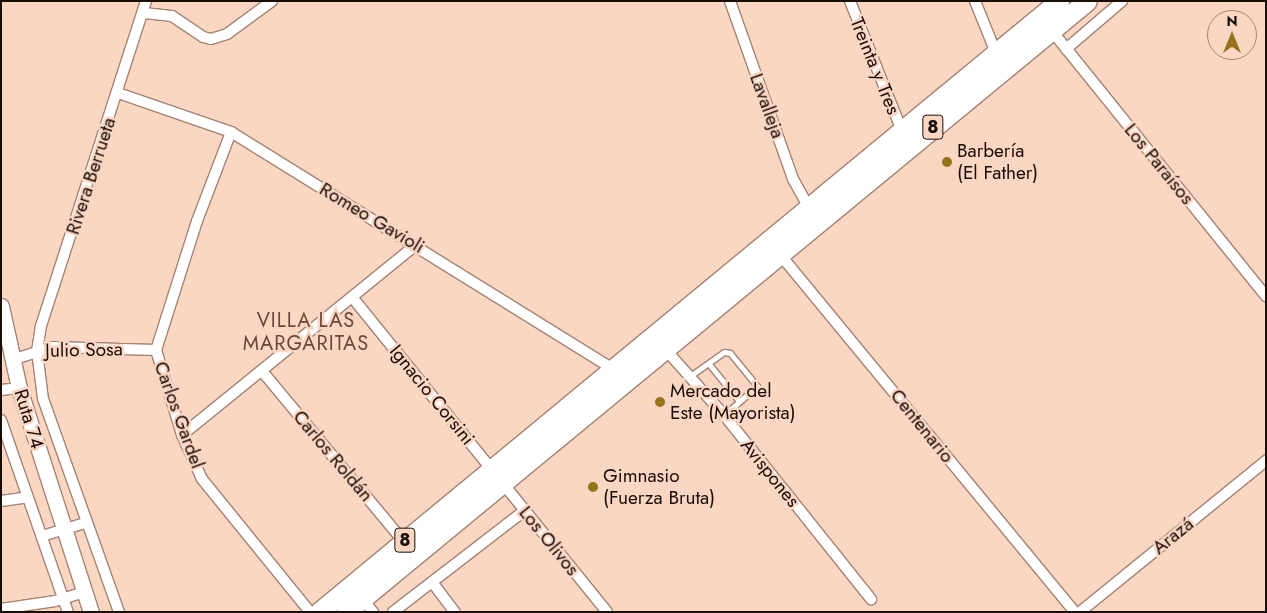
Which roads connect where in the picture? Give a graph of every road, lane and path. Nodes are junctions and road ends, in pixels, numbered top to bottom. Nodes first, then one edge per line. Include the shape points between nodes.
1 (146, 1) edge
2 (272, 1) edge
3 (730, 1) edge
4 (850, 1) edge
5 (975, 1) edge
6 (1059, 1) edge
7 (1087, 1) edge
8 (1122, 1) edge
9 (144, 13) junction
10 (1052, 31) junction
11 (1066, 49) junction
12 (996, 53) junction
13 (118, 94) junction
14 (902, 131) junction
15 (231, 132) junction
16 (809, 208) junction
17 (416, 244) junction
18 (774, 247) junction
19 (1266, 296) edge
20 (352, 297) junction
21 (1, 306) edge
22 (664, 349) junction
23 (156, 350) junction
24 (37, 351) junction
25 (12, 360) junction
26 (709, 364) junction
27 (613, 369) junction
28 (262, 371) junction
29 (690, 376) junction
30 (19, 388) junction
31 (1, 390) edge
32 (739, 401) junction
33 (724, 415) junction
34 (1, 420) edge
35 (182, 435) junction
36 (1266, 461) edge
37 (497, 476) junction
38 (28, 497) junction
39 (1, 500) edge
40 (524, 511) junction
41 (85, 523) junction
42 (63, 530) junction
43 (42, 536) junction
44 (403, 541) junction
45 (432, 582) junction
46 (85, 592) junction
47 (64, 597) junction
48 (871, 599) dead end
49 (368, 605) edge
50 (1, 609) edge
51 (68, 612) edge
52 (91, 612) edge
53 (119, 612) edge
54 (310, 612) edge
55 (318, 612) edge
56 (346, 612) edge
57 (393, 612) edge
58 (455, 612) edge
59 (607, 612) edge
60 (1075, 612) edge
61 (1080, 612) edge

1 - 9 street, Rivera Berrueta
2 - 9 street via 227,34 211,39 172,16
3 - 16 street, Lavalleja via 793,179
4 - 14 street, Treinta y Tres
5 - 12 street
6 - 12 highway, 8
7 - 10 highway, 8
8 - 11 street
9 - 13 street, Rivera Berrueta
10 - 11 street, Los Paraísos
10 - 18 highway, 8
11 - 19 street, Los Paraísos
12 - 14 highway, 8
13 - 15 street, Romeo Gavioli
13 - 24 street, Rivera Berrueta via 41,326
14 - 16 highway, 8
15 - 17 street, Romeo Gavioli
15 - 23 street, Carlos Gardel
16 - 18 highway, 8
17 - 20 street
17 - 27 street, Romeo Gavioli
18 - 22 highway, 8
18 - 27 highway, 8
18 - 60 street, Centenario
20 - 28 street
20 - 37 street, Ignacio Corsini
21 - 25 street, Ruta 74
22 - 29 street, Avispones
22 - 37 highway, 8
23 - 24 street, Julio Sosa via 52,347
23 - 35 street, Carlos Gardel
24 - 25 street, Julio Sosa
24 - 41 street, Ruta 74 via 43,399
25 - 30 street, Ruta 74
26 - 29 lane
26 - 32 lane
26 - 32 lane via 724,352 730,353 756,384 756,388
27 - 37 highway, 8
28 - 35 street
28 - 44 street, Carlos Roldán
29 - 33 street, Avispones
30 - 31 street
30 - 42 street, Ruta 74
32 - 33 lane
33 - 48 street, Avispones
34 - 38 street, Ruta 74
35 - 54 street, Carlos Gardel via 202,479
36 - 61 street, Arazá
37 - 40 street, Los Olivos
37 - 44 highway, 8
37 - 49 highway, 8
38 - 39 street
38 - 43 street, Ruta 74
40 - 45 street
40 - 59 street, Los Olivos
41 - 42 street
41 - 53 street, Ruta 74
42 - 43 street
42 - 46 street, Ruta 74
43 - 47 street, Ruta 74
44 - 55 highway, 8
45 - 57 street
45 - 58 street
46 - 47 street
46 - 52 street, Ruta 74
47 - 50 street
47 - 51 street, Ruta 74
49 - 56 highway, 8

